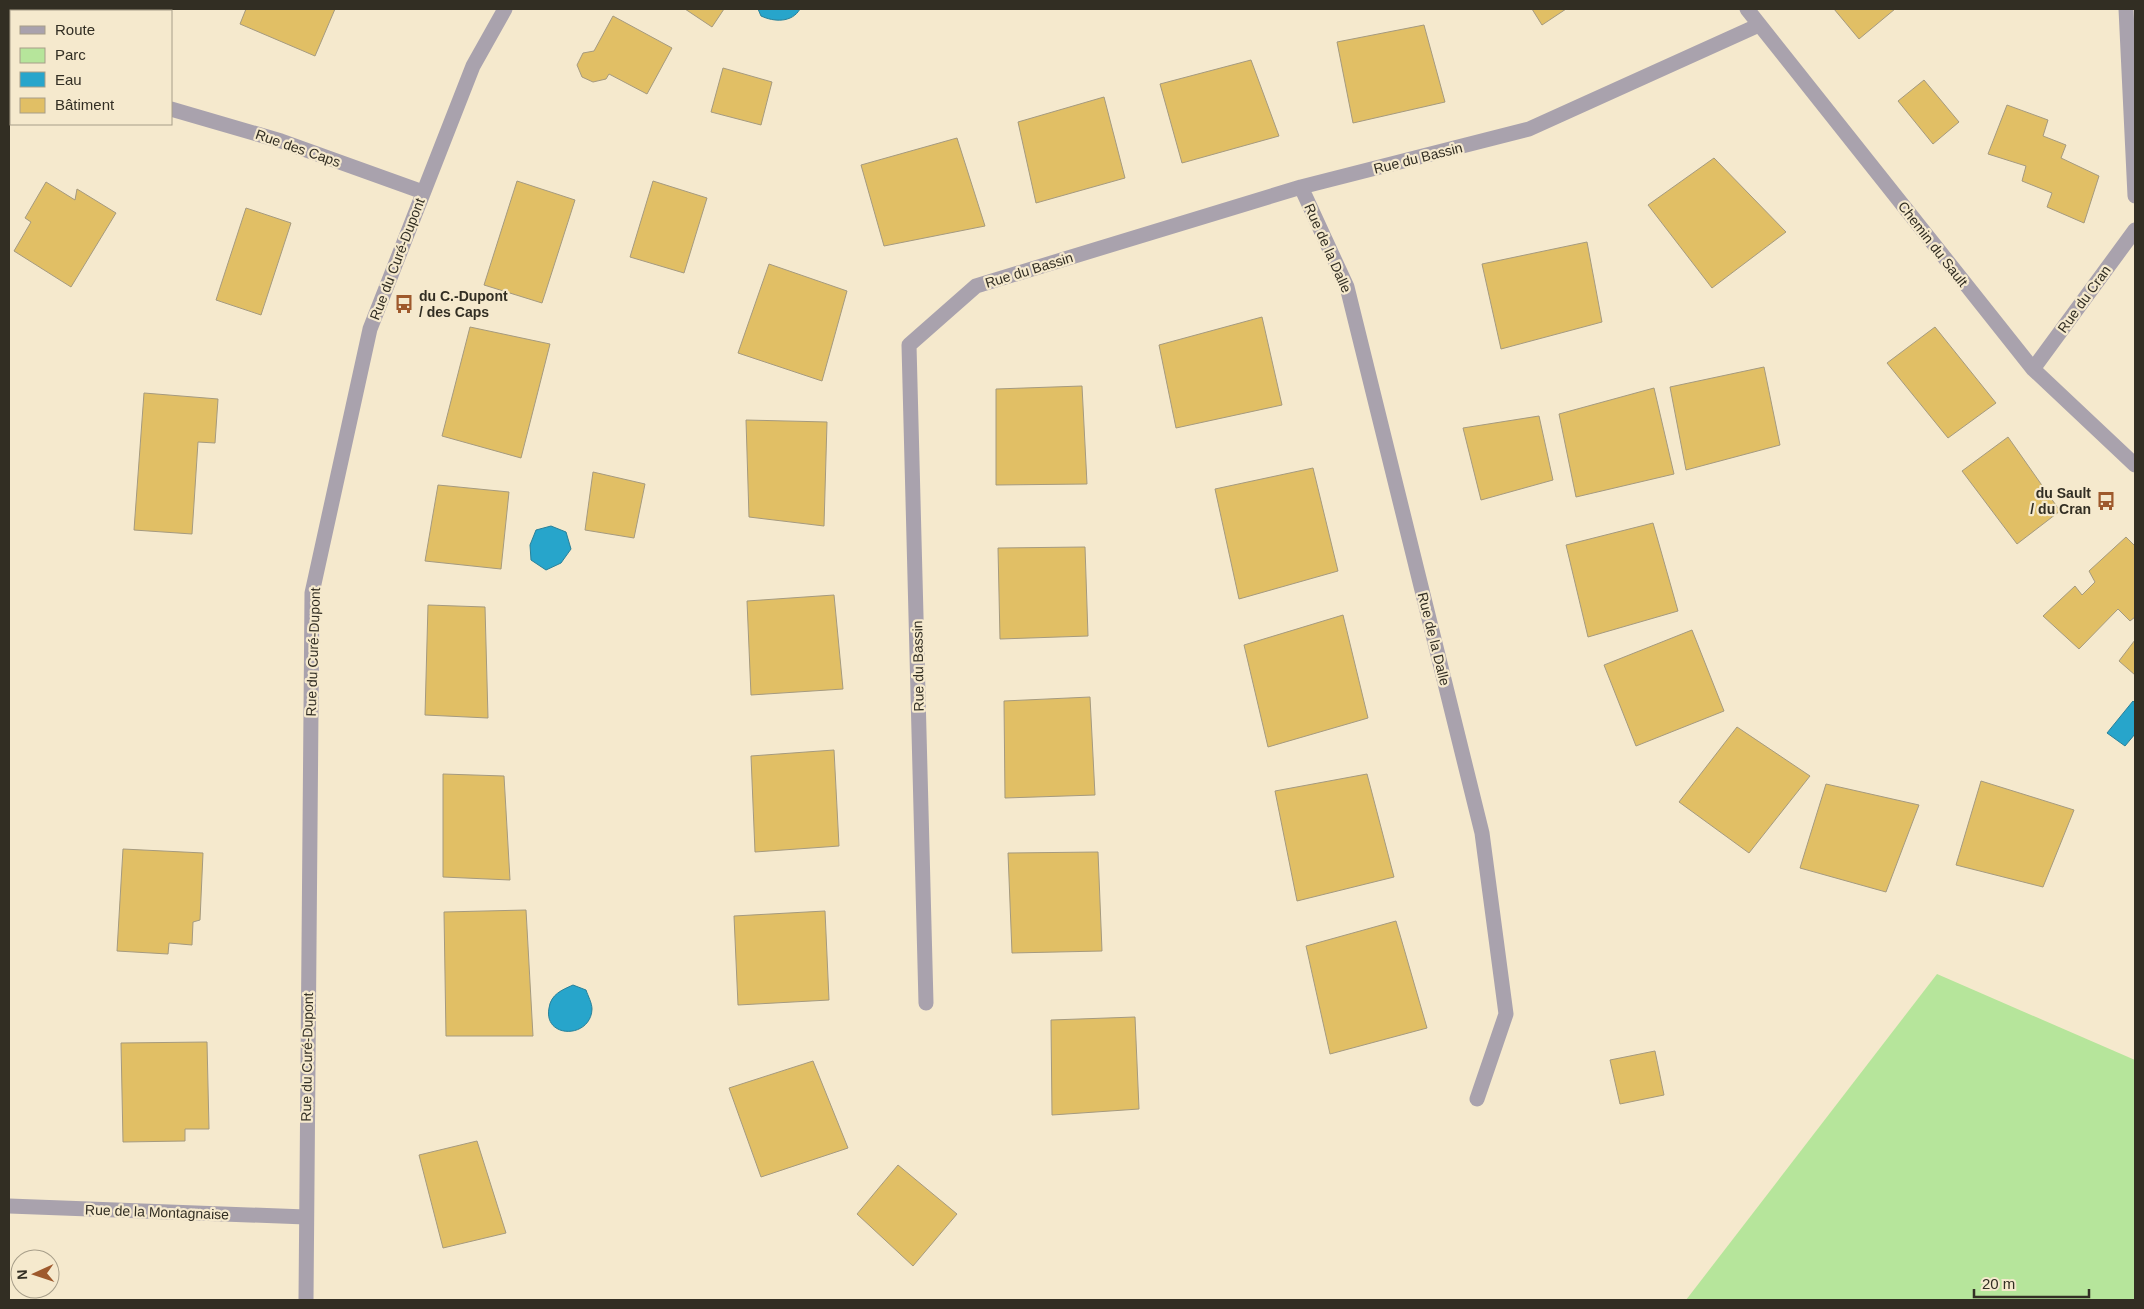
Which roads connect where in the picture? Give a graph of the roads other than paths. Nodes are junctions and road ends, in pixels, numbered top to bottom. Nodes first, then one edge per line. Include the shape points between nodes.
1 (506, 9) edge
2 (1747, 9) edge
3 (2126, 9) edge
4 (1759, 25) junction
5 (172, 109) edge
6 (1301, 187) junction
7 (423, 192) junction
8 (2135, 196) edge
9 (2135, 230) edge
10 (2032, 369) junction
11 (2135, 465) edge
12 (926, 1003) dead end
13 (1477, 1099) dead end
14 (9, 1206) edge
15 (306, 1217) junction
16 (306, 1300) edge

1 - 7 street, Rue du Curé-Dupont via 473,66
2 - 4 street, Chemin du Sault
3 - 8 street
4 - 6 street, Rue du Bassin via 1529,130
4 - 10 street, Chemin du Sault
5 - 7 street, Rue des Caps via 281,141
6 - 12 street, Rue du Bassin via 976,286 909,345
6 - 13 street, Rue de la Dalle via 1348,287 1482,833 1506,1014
7 - 15 street, Rue du Curé-Dupont via 370,329 312,593
9 - 10 street, Rue du Cran
10 - 11 street, Chemin du Sault
14 - 15 street, Rue de la Montagnaise
15 - 16 street, Rue du Curé-Dupont

